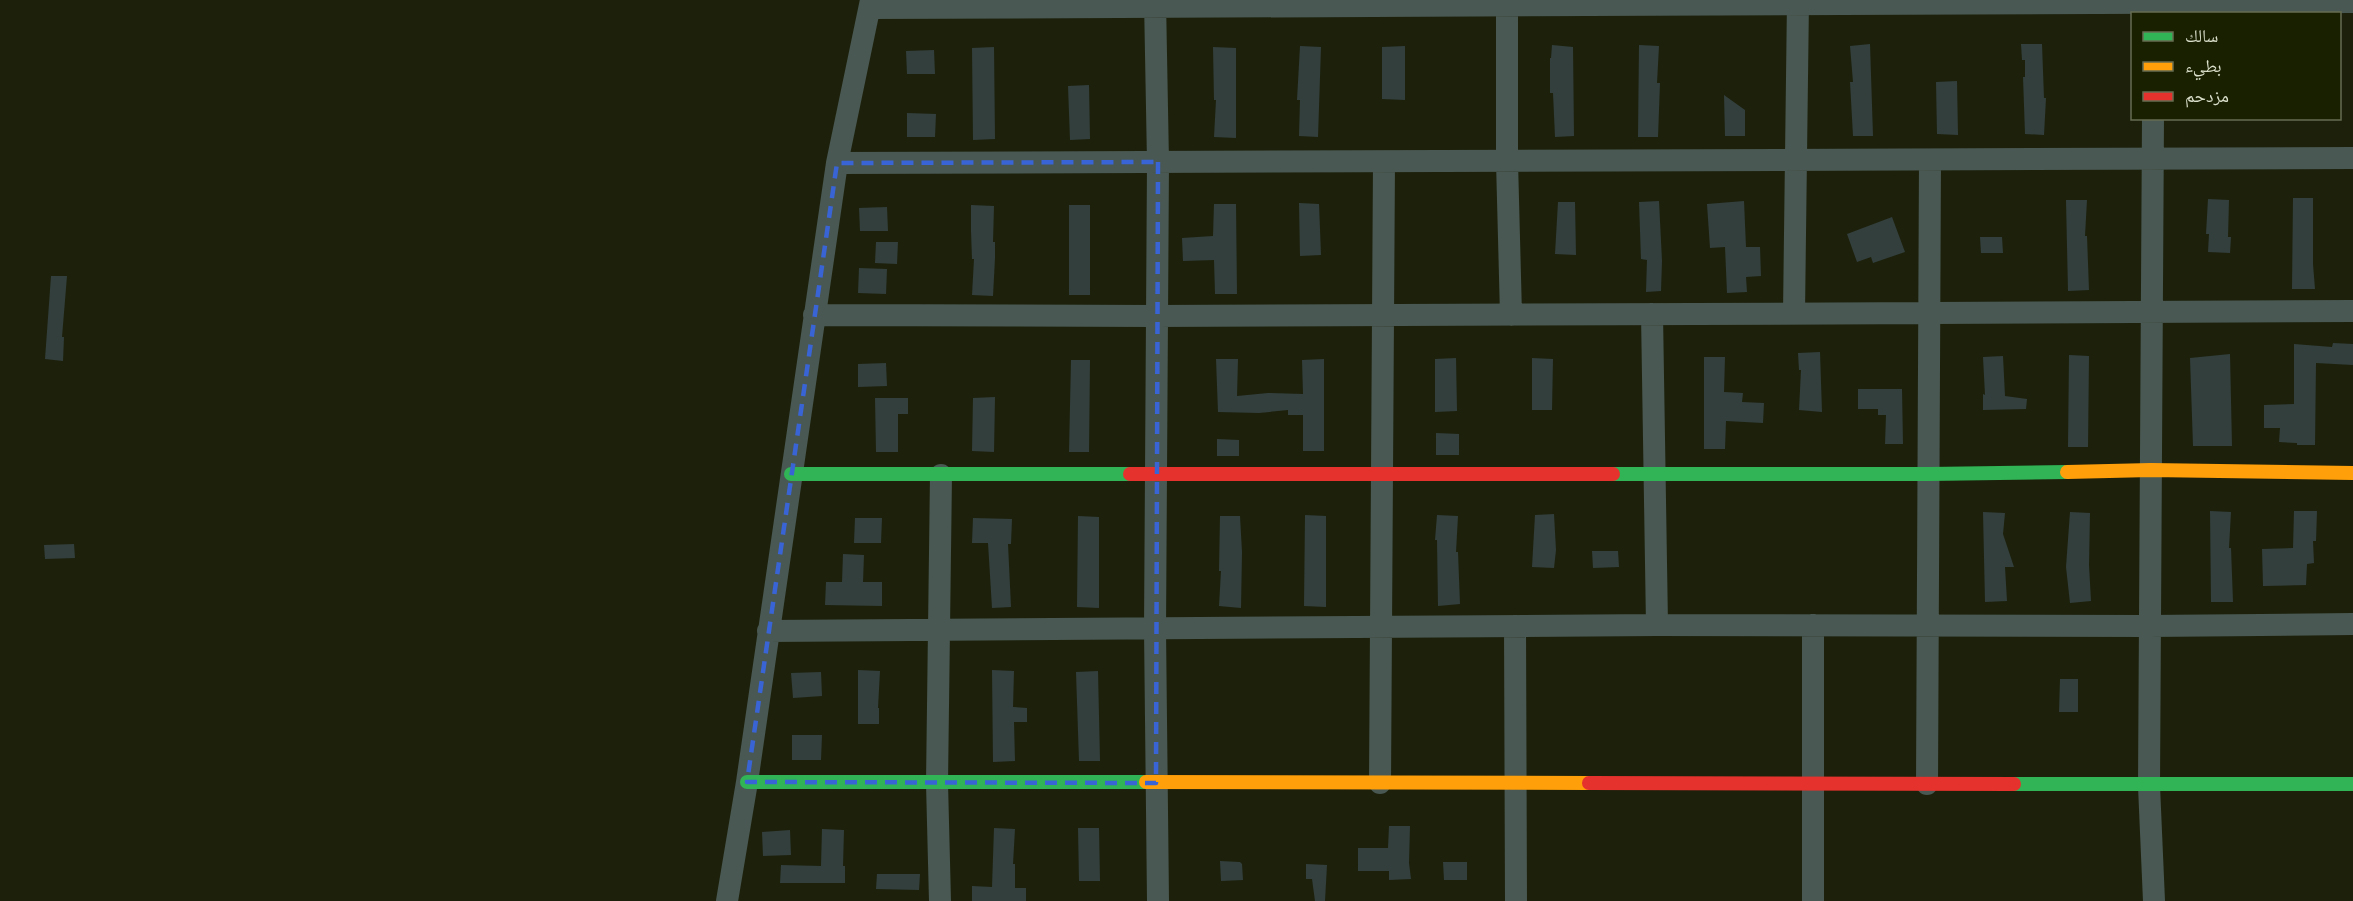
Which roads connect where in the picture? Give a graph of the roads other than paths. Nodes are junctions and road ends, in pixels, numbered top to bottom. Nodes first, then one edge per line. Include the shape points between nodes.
1 (1798, 2) edge
2 (2353, 2) edge
3 (1507, 3) edge
4 (870, 4) edge
5 (1155, 4) edge
6 (2150, 5) edge
7 (2153, 120) edge
8 (2353, 158) edge
9 (2154, 159) junction
10 (1796, 160) junction
11 (1930, 160) junction
12 (1507, 161) junction
13 (1158, 162) junction
14 (1384, 162) junction
15 (837, 163) junction
16 (2353, 311) edge
17 (2152, 312) junction
18 (1794, 313) junction
19 (1930, 313) junction
20 (1383, 314) junction
21 (1652, 314) junction
22 (814, 315) junction
23 (1511, 315) junction
24 (1156, 317) junction
25 (2151, 470) junction
26 (2353, 473) edge
27 (791, 474) junction
28 (1382, 474) junction
29 (1654, 474) junction
30 (1929, 474) junction
31 (941, 475) junction
32 (1155, 475) junction
33 (2353, 624) edge
34 (1657, 625) junction
35 (1928, 625) junction
36 (1381, 626) junction
37 (1515, 626) junction
38 (1813, 626) junction
39 (2149, 626) junction
40 (1155, 629) junction
41 (940, 630) junction
42 (768, 631) junction
43 (747, 782) junction
44 (938, 783) junction
45 (1156, 783) junction
46 (1380, 783) junction
47 (1516, 783) junction
48 (1814, 784) junction
49 (1927, 784) junction
50 (2353, 784) edge
51 (2149, 786) junction
52 (727, 901) edge
53 (940, 901) edge
54 (1158, 901) edge
55 (1516, 901) edge
56 (1813, 901) edge
57 (2154, 901) edge

1 - 3 street
1 - 6 street
1 - 10 street
2 - 6 street
3 - 5 street
3 - 12 street
4 - 5 street
4 - 15 street
5 - 13 street
7 - 9 street
8 - 9 street
9 - 11 street
9 - 17 street
10 - 11 street
10 - 12 street
10 - 18 street
11 - 19 street
12 - 14 street
12 - 23 street
13 - 14 street
13 - 15 street
13 - 24 street
14 - 20 street
15 - 22 street
16 - 17 street
17 - 19 street
17 - 25 street
18 - 19 street
18 - 21 street
19 - 30 street
20 - 23 street
20 - 24 street
20 - 28 street
21 - 23 street
21 - 29 street
22 - 24 street
22 - 27 street
24 - 32 street
25 - 26 street
25 - 30 street
25 - 39 street
27 - 31 street
27 - 42 street
28 - 29 street
28 - 32 street
28 - 36 street
29 - 30 street
29 - 34 street
30 - 35 street
31 - 32 street
31 - 41 street
32 - 40 street
33 - 39 street
34 - 37 street
34 - 38 street
35 - 38 street
35 - 39 street
35 - 49 street
36 - 37 street
36 - 40 street
36 - 46 street
37 - 47 street
38 - 48 street
39 - 51 street
40 - 41 street
40 - 45 street
41 - 42 street
41 - 44 street
42 - 43 street
43 - 44 street
43 - 52 street
44 - 45 street
44 - 53 street
45 - 46 street
45 - 54 street
46 - 47 street
47 - 48 street
47 - 55 street
48 - 49 street
48 - 56 street
49 - 51 street
50 - 51 street
51 - 57 street

